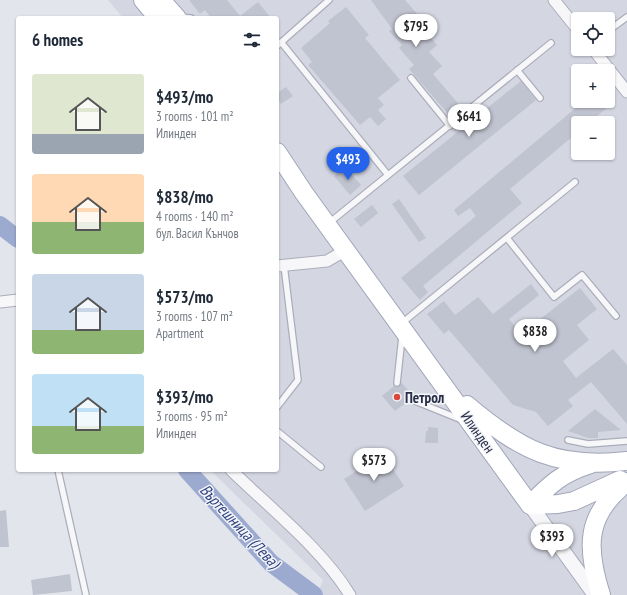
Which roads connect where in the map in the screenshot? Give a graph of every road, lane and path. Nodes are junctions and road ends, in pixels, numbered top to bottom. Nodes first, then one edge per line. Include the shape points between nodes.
1 (143, 0) edge
2 (161, 0) edge
3 (329, 0) edge
4 (554, 0) edge
5 (172, 16) edge
6 (174, 16) edge
7 (627, 16) edge
8 (571, 21) edge
9 (615, 25) edge
10 (551, 43) dead end
11 (279, 44) edge
12 (599, 56) edge
13 (517, 70) junction
14 (410, 78) dead end
15 (627, 92) edge
16 (540, 98) dead end
17 (450, 126) junction
18 (279, 155) edge
19 (279, 162) edge
20 (388, 175) junction
21 (575, 182) dead end
22 (304, 192) junction
23 (327, 224) junction
24 (507, 238) junction
25 (346, 250) junction
26 (281, 266) edge
27 (16, 300) edge
28 (0, 302) edge
29 (616, 316) dead end
30 (401, 326) junction
31 (397, 383) dead end
32 (445, 386) junction
33 (410, 399) dead end
34 (279, 404) edge
35 (472, 424) junction
36 (279, 433) edge
37 (568, 440) dead end
38 (627, 441) edge
39 (627, 461) edge
40 (592, 464) junction
41 (321, 467) dead end
42 (58, 472) edge
43 (233, 472) edge
44 (627, 477) edge
45 (627, 482) edge
46 (530, 505) junction
47 (86, 595) edge
48 (350, 595) edge
49 (595, 595) edge
50 (601, 595) edge

1 - 5 main road
2 - 6 main road
3 - 11 lane
4 - 8 street
7 - 9 lane
10 - 13 lane
11 - 20 lane
12 - 15 street
13 - 16 lane
13 - 17 lane
14 - 17 lane
17 - 20 lane
18 - 22 main road, Илинден
19 - 22 main road, Илинден
20 - 23 lane
21 - 24 lane
22 - 23 main road, Илинден
23 - 25 main road, Илинден
24 - 29 lane via 554,297 582,275
24 - 30 lane
25 - 26 street via 327,261
25 - 30 main road, Илинден
26 - 34 lane via 298,380
27 - 28 street
30 - 31 lane
30 - 32 main road, Илинден
32 - 35 main road, Илинден
32 - 40 main road via 492,426 520,445 550,457
33 - 35 lane
35 - 46 main road, Илинден
36 - 41 lane
37 - 38 lane via 588,444
39 - 40 main road
40 - 46 main road via 557,478
42 - 47 lane
43 - 48 street via 323,559
44 - 46 main road via 574,501
45 - 50 main road via 606,501 594,524 591,555
46 - 49 street, Илинден

